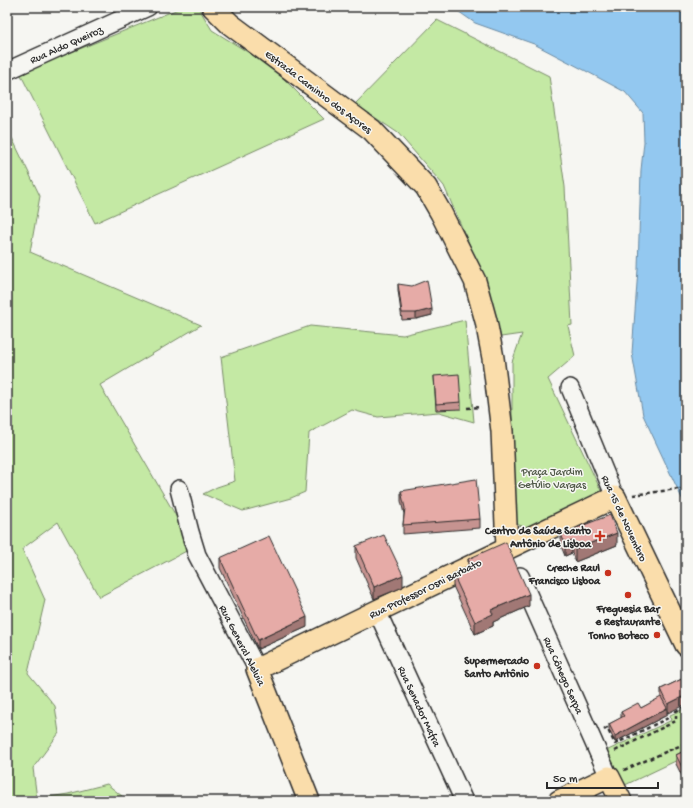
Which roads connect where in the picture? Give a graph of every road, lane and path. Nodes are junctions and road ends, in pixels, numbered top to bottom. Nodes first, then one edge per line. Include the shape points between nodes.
1 (148, 7) edge
2 (213, 7) edge
3 (7, 71) edge
4 (570, 388) dead end
5 (179, 489) dead end
6 (678, 489) dead end
7 (614, 497) junction
8 (507, 548) junction
9 (376, 611) junction
10 (686, 645) edge
11 (257, 669) junction
12 (686, 706) edge
13 (668, 718) dead end
14 (612, 726) edge
15 (607, 728) junction
16 (591, 736) junction
17 (686, 743) edge
18 (601, 757) junction
19 (609, 777) junction
20 (309, 801) edge
21 (464, 801) edge
22 (560, 801) edge
23 (621, 801) edge

1 - 3 street, Rua Aldo Queiroz
2 - 8 main road, Estrada Caminho dos Açores via 230,24 372,130 426,188 441,213 475,281 486,321 502,431
4 - 7 street, Rua 15 de Novembro
5 - 11 street, Rua General Aleluia via 197,555
6 - 7 path
7 - 8 main road, Rua Professor Osni Barbato
7 - 10 main road, Rua 15 de Novembro
8 - 9 main road, Rua Professor Osni Barbato
8 - 16 street, Rua Cônego Serpa
9 - 11 main road, Rua Professor Osni Barbato
9 - 21 street, Rua Senador Mafra
11 - 20 main road, Rua General Aleluia
12 - 18 path via 676,711 676,721
13 - 15 path via 615,744
14 - 15 path
15 - 16 path
16 - 18 street, Rua Cônego Serpa
17 - 19 path
18 - 19 street, Rua Cônego Serpa
19 - 22 main road
19 - 23 main road, Rua Cônego Serpa

